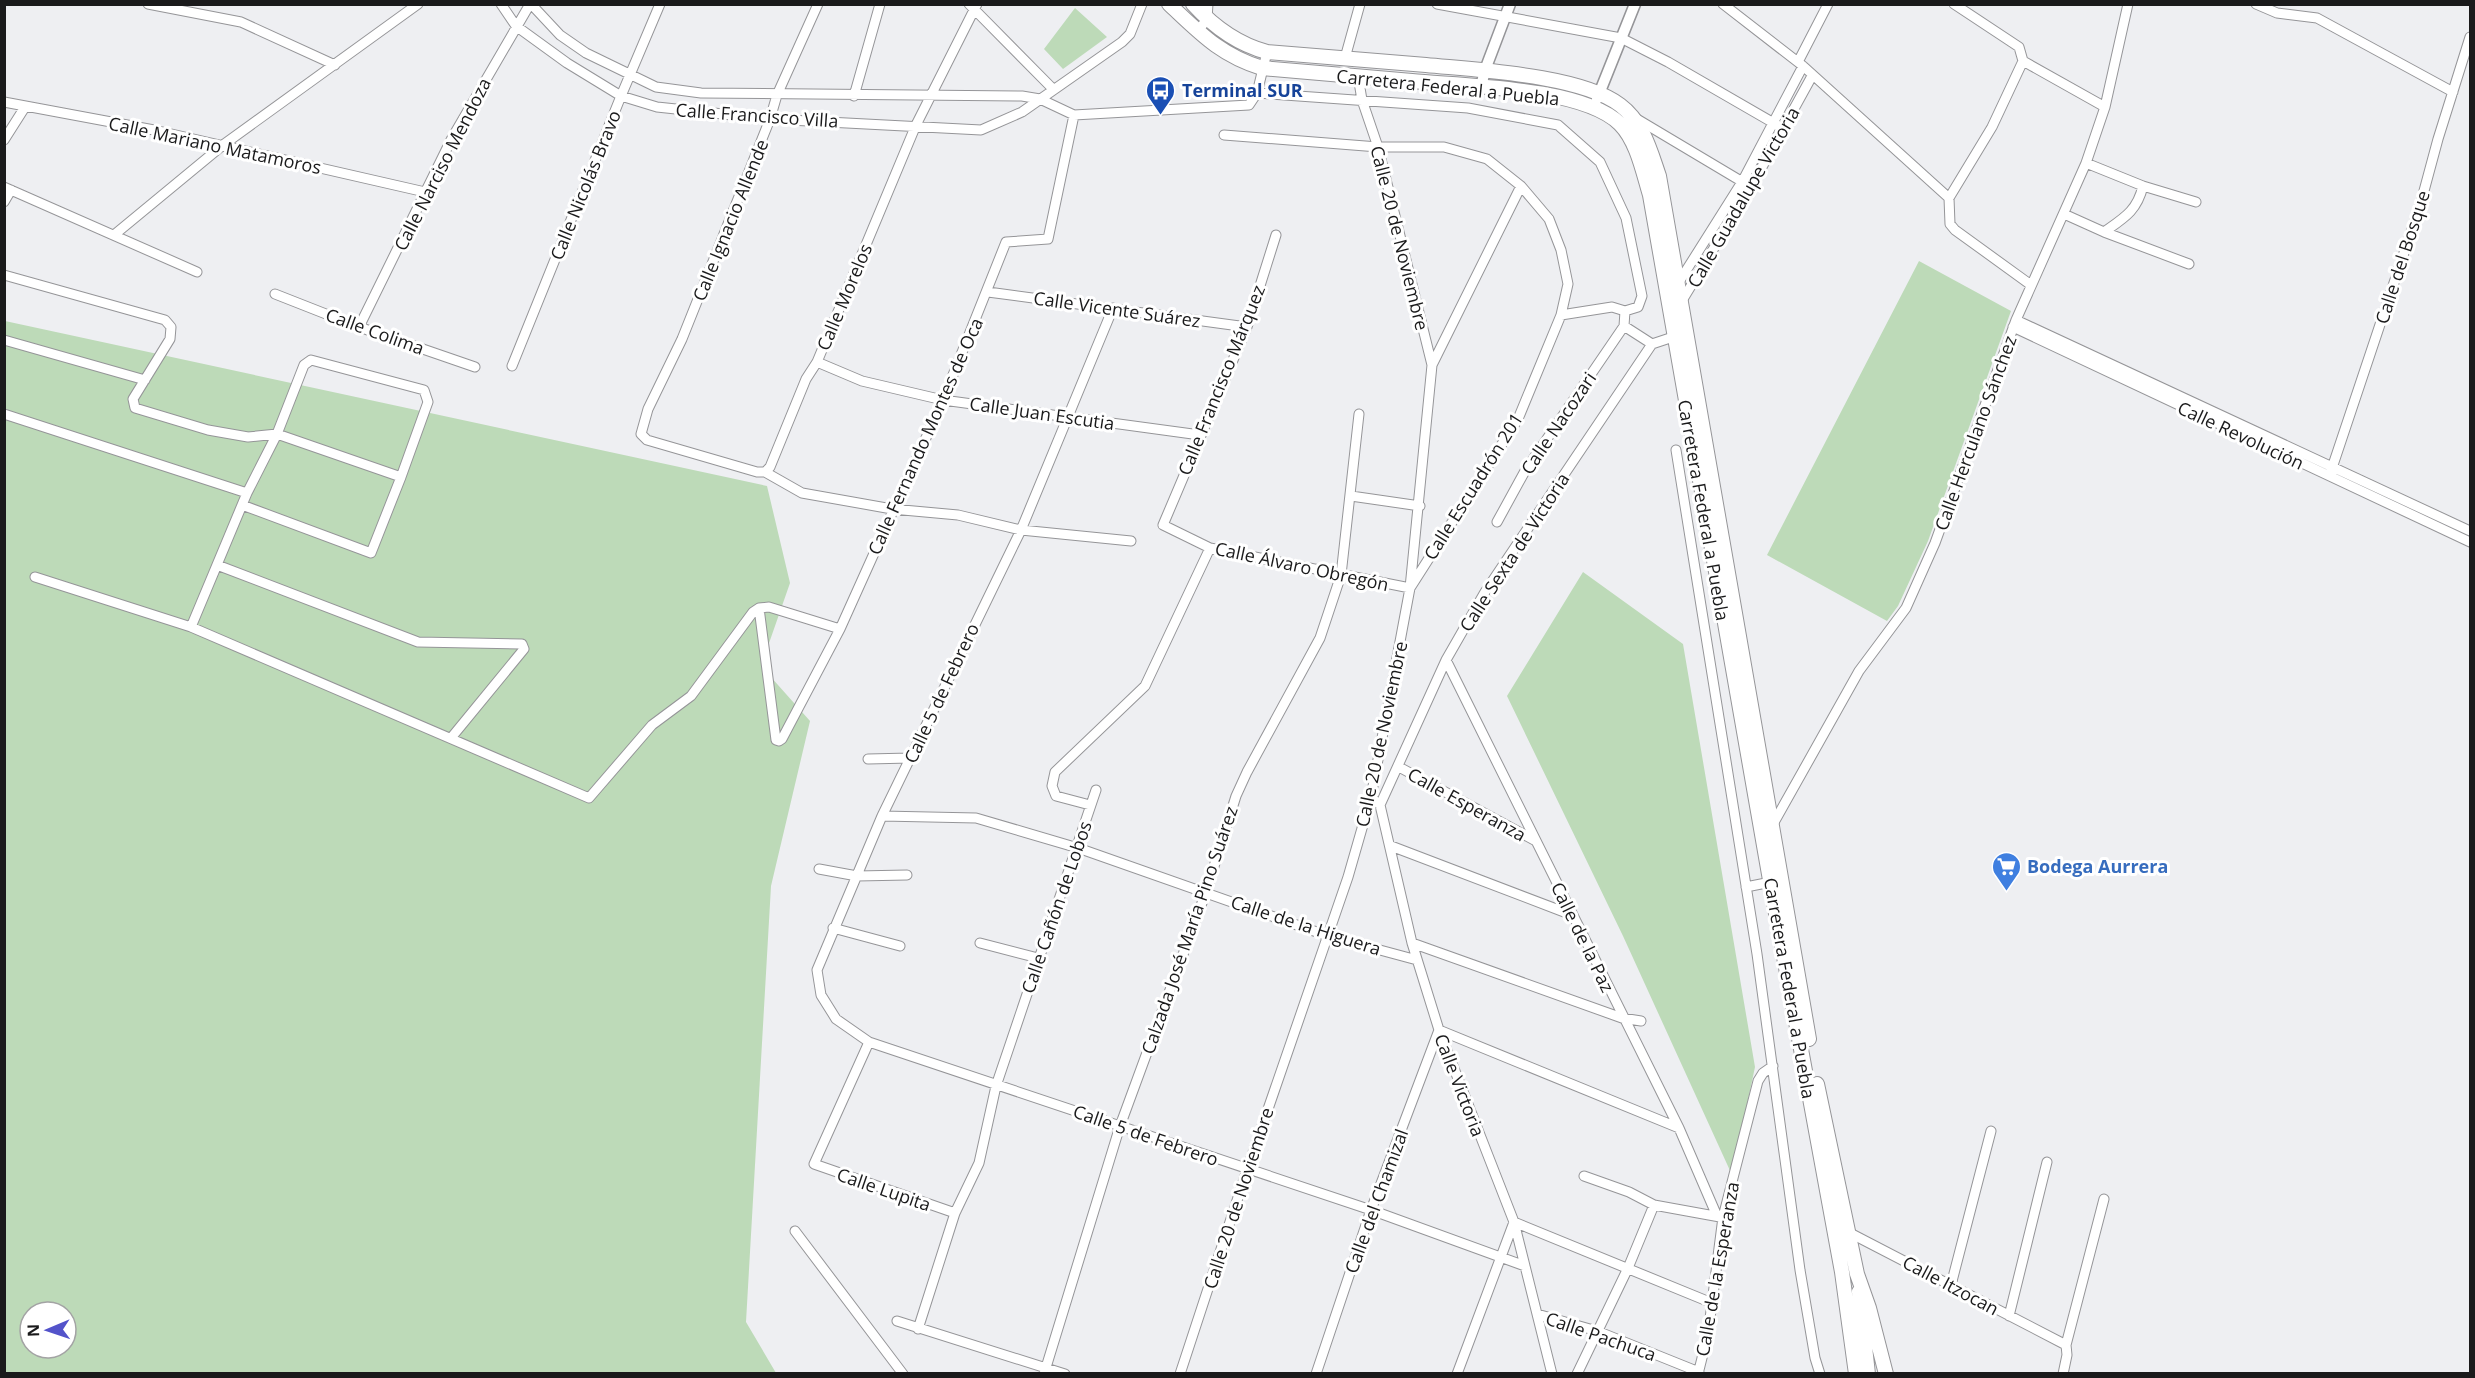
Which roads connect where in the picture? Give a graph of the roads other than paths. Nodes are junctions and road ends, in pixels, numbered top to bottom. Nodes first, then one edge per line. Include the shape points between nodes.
1 (148, 4) edge
2 (418, 4) edge
3 (501, 4) edge
4 (531, 4) edge
5 (660, 4) edge
6 (818, 4) edge
7 (880, 4) edge
8 (1142, 4) edge
9 (1193, 4) edge
10 (1208, 4) edge
11 (1360, 4) edge
12 (1437, 4) edge
13 (1510, 4) edge
14 (1635, 4) edge
15 (1828, 4) edge
16 (1954, 4) edge
17 (2128, 4) edge
18 (2256, 4) edge
19 (1170, 5) edge
20 (974, 6) edge
21 (1728, 6) edge
22 (1505, 18) junction
23 (1207, 20) junction
24 (516, 26) junction
25 (1198, 32) junction
26 (2470, 37) edge
27 (1621, 38) junction
28 (1267, 52) junction
29 (1345, 58) junction
30 (2023, 61) junction
31 (1800, 64) junction
32 (335, 65) junction
33 (1262, 68) junction
34 (1485, 70) junction
35 (630, 75) junction
36 (1358, 76) junction
37 (1812, 76) junction
38 (1481, 87) junction
39 (1053, 89) junction
40 (1600, 92) junction
41 (2453, 92) junction
42 (1257, 93) junction
43 (777, 95) junction
44 (621, 96) junction
45 (854, 96) junction
46 (930, 97) junction
47 (1040, 99) junction
48 (1362, 100) junction
49 (4, 102) edge
50 (26, 107) junction
51 (1594, 107) junction
52 (2105, 107) junction
53 (1074, 115) junction
54 (1633, 117) junction
55 (770, 119) junction
56 (1774, 122) junction
57 (916, 125) junction
58 (1784, 129) junction
59 (1224, 135) dead end
60 (4, 140) edge
61 (223, 145) junction
62 (1378, 147) junction
63 (2086, 163) junction
64 (1746, 184) junction
65 (1521, 186) junction
66 (2144, 186) junction
67 (8, 189) edge
68 (425, 192) junction
69 (1949, 198) junction
70 (2196, 201) dead end
71 (4, 202) edge
72 (2064, 214) junction
73 (2104, 232) junction
74 (114, 235) junction
75 (1276, 235) dead end
76 (1668, 264) junction
77 (2189, 264) dead end
78 (197, 272) dead end
79 (5, 279) edge
80 (1678, 284) junction
81 (2031, 285) junction
82 (988, 292) junction
83 (275, 294) dead end
84 (1667, 296) junction
85 (1682, 302) junction
86 (1113, 308) junction
87 (1625, 311) junction
88 (1562, 315) junction
89 (1670, 315) junction
90 (2014, 323) junction
91 (1624, 326) junction
92 (359, 327) junction
93 (1246, 327) junction
94 (1680, 335) junction
95 (4, 340) edge
96 (1652, 344) junction
97 (817, 362) junction
98 (1432, 365) junction
99 (512, 366) dead end
100 (475, 367) dead end
101 (145, 380) junction
102 (943, 400) junction
103 (4, 414) edge
104 (1359, 414) dead end
105 (2224, 415) junction
106 (1069, 416) junction
107 (2220, 426) junction
108 (277, 434) junction
109 (1200, 435) junction
110 (1676, 450) dead end
111 (2333, 466) junction
112 (765, 472) junction
113 (2329, 476) junction
114 (401, 477) junction
115 (247, 493) junction
116 (1351, 496) junction
117 (242, 505) junction
118 (1420, 506) junction
119 (892, 509) junction
120 (1497, 522) dead end
121 (1162, 525) joint
122 (1021, 530) junction
123 (2470, 531) edge
124 (1131, 541) dead end
125 (2470, 542) edge
126 (1210, 548) junction
127 (217, 565) junction
128 (1341, 575) junction
129 (35, 577) dead end
130 (1410, 588) junction
131 (759, 608) junction
132 (192, 627) junction
133 (840, 629) junction
134 (1446, 660) junction
135 (451, 738) junction
136 (910, 758) junction
137 (868, 759) dead end
138 (1399, 767) junction
139 (1096, 790) dead end
140 (1371, 797) junction
141 (1090, 805) junction
142 (1380, 805) junction
143 (882, 816) junction
144 (1767, 828) junction
145 (1535, 841) junction
146 (1391, 846) junction
147 (1078, 848) junction
148 (819, 869) dead end
149 (908, 875) dead end
150 (857, 876) junction
151 (1771, 882) junction
152 (1746, 887) junction
153 (1206, 892) junction
154 (1572, 915) junction
155 (833, 928) junction
156 (1328, 936) junction
157 (980, 943) dead end
158 (1412, 943) junction
159 (900, 946) dead end
160 (1038, 958) junction
161 (1417, 960) junction
162 (1622, 1018) junction
163 (1641, 1021) dead end
164 (1439, 1030) junction
165 (869, 1042) junction
166 (1773, 1066) junction
167 (996, 1086) junction
168 (1120, 1126) junction
169 (1679, 1128) junction
170 (1991, 1131) dead end
171 (2048, 1162) dead end
172 (1247, 1170) junction
173 (1584, 1176) dead end
174 (2104, 1198) dead end
175 (1654, 1205) junction
176 (1371, 1210) junction
177 (955, 1213) junction
178 (1720, 1216) junction
179 (1514, 1222) junction
180 (795, 1231) dead end
181 (1841, 1233) junction
182 (1499, 1256) junction
183 (1525, 1266) junction
184 (1628, 1268) junction
185 (1857, 1274) junction
186 (1951, 1285) junction
187 (1712, 1303) junction
188 (1537, 1314) junction
189 (2009, 1316) junction
190 (897, 1321) dead end
191 (918, 1329) junction
192 (1597, 1331) junction
193 (2066, 1345) junction
194 (1045, 1371) edge
195 (1698, 1373) edge
196 (903, 1374) edge
197 (1065, 1374) edge
198 (1180, 1374) edge
199 (1316, 1374) edge
200 (1457, 1374) edge
201 (1552, 1374) edge
202 (1576, 1374) edge
203 (1820, 1374) edge
204 (1856, 1374) edge
205 (1868, 1374) edge
206 (1886, 1374) edge
207 (2063, 1374) edge

1 - 32 street via 241,22
2 - 32 street
3 - 24 street, Calle Francisco Villa
4 - 24 street, Calle Narciso Mendoza
4 - 35 street, Calle Francisco Villa via 560,35
5 - 35 street, Calle Nicolás Bravo
6 - 43 street, Calle Ignacio Allende
7 - 45 street
8 - 39 street, Calle Francisco Villa via 1130,34 1122,42
9 - 23 main road, Carretera Federal a Puebla
10 - 23 street
11 - 29 street
12 - 22 street
13 - 22 street
14 - 27 street
15 - 31 street, Calle Guadalupe Victoria
16 - 30 street via 2019,47
17 - 52 street, Calle Herculano Sánchez
18 - 41 street via 2277,14 2317,18
19 - 25 main road, Carretera Federal a Puebla
20 - 39 street
20 - 46 street, Calle Morelos
21 - 31 street
22 - 27 street
22 - 34 street
23 - 25 street
23 - 28 main road, Carretera Federal a Puebla via 1248,47
24 - 44 street, Calle Francisco Villa
24 - 68 street, Calle Narciso Mendoza
25 - 33 main road, Carretera Federal a Puebla via 1226,54
26 - 41 street, Calle del Bosque
27 - 40 street
27 - 56 street
28 - 29 main road, Carretera Federal a Puebla
28 - 33 street
29 - 34 main road, Carretera Federal a Puebla
30 - 52 street
30 - 69 street via 1992,127
31 - 37 street
31 - 56 street, Calle Guadalupe Victoria
32 - 61 street
33 - 36 main road, Carretera Federal a Puebla
33 - 42 street
34 - 38 street
34 - 40 main road, Carretera Federal a Puebla
35 - 43 street, Calle Francisco Villa via 656,87 700,93
35 - 44 street, Calle Nicolás Bravo
36 - 38 main road, Carretera Federal a Puebla
36 - 48 street, Calle 20 de Noviembre
37 - 58 street, Calle Guadalupe Victoria
37 - 69 street
38 - 51 main road, Carretera Federal a Puebla via 1561,97
39 - 47 street, Calle Francisco Villa
40 - 51 street
40 - 54 main road, Carretera Federal a Puebla
41 - 111 street, Calle del Bosque via 2421,202
42 - 48 street
42 - 53 street via 1249,105
43 - 45 street, Calle Francisco Villa
43 - 55 street, Calle Ignacio Allende
44 - 55 street, Calle Francisco Villa via 657,107
44 - 99 street, Calle Nicolás Bravo
45 - 46 street, Calle Francisco Villa
46 - 47 street, Calle Francisco Villa
46 - 57 street, Calle Morelos
47 - 53 street
47 - 57 street, Calle Francisco Villa via 1022,112 981,130
48 - 62 street, Calle 20 de Noviembre
48 - 87 street via 1468,108 1558,125 1600,162 1626,218 1642,296 1638,307
49 - 50 street, Calle Mariano Matamoros
50 - 60 street
50 - 61 street, Calle Mariano Matamoros
51 - 76 main road, Carretera Federal a Puebla via 1620,123 1633,144
52 - 63 street, Calle Herculano Sánchez
53 - 82 street, Calle Fernando Montes de Oca via 1048,239 1006,242
54 - 64 street
54 - 76 main road, Carretera Federal a Puebla via 1659,176
55 - 57 street, Calle Francisco Villa
55 - 112 street, Calle Ignacio Allende via 682,339 648,409 642,436
56 - 58 street
56 - 64 street, Calle Guadalupe Victoria
57 - 97 street, Calle Morelos
58 - 64 street, Calle Guadalupe Victoria
59 - 62 street, Calle Escuadrón 201
61 - 68 street, Calle Mariano Matamoros
61 - 74 street
62 - 65 street, Calle Escuadrón 201 via 1444,147 1487,159
62 - 98 street, Calle 20 de Noviembre
63 - 66 street
63 - 72 street, Calle Herculano Sánchez
64 - 80 street, Calle Guadalupe Victoria
64 - 85 street, Calle Guadalupe Victoria
65 - 88 street, Calle Escuadrón 201 via 1549,219 1561,250 1568,284
65 - 98 street
66 - 70 street
66 - 73 street via 2137,205
67 - 71 street
67 - 74 street
68 - 92 street, Calle Narciso Mendoza
69 - 81 street via 1950,224 1955,230
72 - 73 street
72 - 81 street, Calle Herculano Sánchez
73 - 77 street
74 - 78 street
75 - 93 street, Calle Francisco Márquez
76 - 80 main road, Carretera Federal a Puebla
76 - 84 main road, Carretera Federal a Puebla
79 - 101 street via 165,320 171,327 170,339
80 - 84 street, Calle Guadalupe Victoria
80 - 85 main road, Carretera Federal a Puebla
81 - 90 street, Calle Herculano Sánchez
82 - 86 street, Calle Vicente Suárez
82 - 102 street, Calle Fernando Montes de Oca
83 - 92 street, Calle Colima
84 - 89 main road, Carretera Federal a Puebla
85 - 89 street, Calle Guadalupe Victoria
85 - 94 main road, Carretera Federal a Puebla
86 - 93 street, Calle Vicente Suárez
86 - 106 street
87 - 88 street via 1612,307
87 - 91 street
88 - 130 street, Calle Escuadrón 201 via 1518,419
89 - 94 main road, Carretera Federal a Puebla
90 - 105 street, Calle Revolución
90 - 107 street, Calle Revolución
90 - 144 street, Calle Herculano Sánchez via 1935,543 1906,608 1859,671
91 - 96 street
91 - 120 street, Calle Nacozari via 1525,471
92 - 100 street, Calle Colima
93 - 109 street, Calle Francisco Márquez
94 - 96 street
94 - 144 main road, Carretera Federal a Puebla
95 - 101 street
96 - 134 street, Calle Sexta de Victoria via 1485,592
97 - 102 street, Calle Juan Escutia via 862,381
97 - 112 street, Calle Morelos
98 - 118 street, Calle 20 de Noviembre
101 - 108 street via 133,399 135,408 208,430 248,437
102 - 106 street, Calle Juan Escutia
102 - 119 street, Calle Fernando Montes de Oca
103 - 115 street
104 - 116 street, Calzada José María Pino Suárez
105 - 107 street
105 - 111 street, Calle Revolución
106 - 109 street, Calle Juan Escutia
106 - 122 street
107 - 113 street, Calle Revolución
108 - 114 street
108 - 114 street via 304,365 311,360 424,390 428,402
108 - 115 street
109 - 121 street, Calle Francisco Márquez
110 - 152 street
111 - 113 street, Calle del Bosque
111 - 123 street, Calle Revolución
112 - 119 street via 802,492
113 - 125 street, Calle Revolución
114 - 117 street via 371,553
115 - 117 street
116 - 118 street
116 - 128 street, Calzada José María Pino Suárez
117 - 127 street
118 - 130 street, Calle 20 de Noviembre
119 - 122 street via 958,515
119 - 133 street, Calle Fernando Montes de Oca
121 - 126 street, Calle Álvaro Obregón
122 - 124 street
122 - 136 street, Calle 5 de Febrero
126 - 128 street, Calle Álvaro Obregón
126 - 141 street, Calle Cañón de Lobos via 1145,686 1056,772 1052,786 1056,796
127 - 132 street
127 - 135 street via 418,642 522,644 524,649
128 - 130 street, Calle Álvaro Obregón
128 - 153 street, Calzada José María Pino Suárez via 1320,639 1246,772
129 - 132 street
130 - 140 street, Calle 20 de Noviembre
131 - 133 street via 769,607
131 - 133 street, Calle Fernando Montes de Oca via 779,741
131 - 135 street via 691,696 652,725 589,798
132 - 135 street
134 - 138 street, Calle Sexta de Victoria
134 - 145 street, Calle de la Paz
136 - 137 street
136 - 143 street, Calle 5 de Febrero
138 - 142 street, Calle Sexta de Victoria
138 - 145 street, Calle Esperanza
139 - 141 street
140 - 142 street
140 - 156 street, Calle 20 de Noviembre
141 - 147 street, Calle Cañón de Lobos
142 - 146 street, Calle Victoria
143 - 147 street, Calle de la Higuera via 976,818
143 - 150 street, Calle 5 de Febrero
144 - 151 main road, Carretera Federal a Puebla
144 - 181 main road, Carretera Federal a Puebla
145 - 154 street, Calle de la Paz
146 - 154 street
146 - 158 street, Calle Victoria
147 - 153 street, Calle de la Higuera
147 - 160 street, Calle Cañón de Lobos
148 - 150 street
149 - 150 street
150 - 155 street, Calle 5 de Febrero
151 - 152 street
151 - 181 main road, Carretera Federal a Puebla
152 - 166 street
153 - 156 street, Calle de la Higuera
153 - 168 street, Calzada José María Pino Suárez
154 - 162 street, Calle de la Paz
155 - 159 street
155 - 165 street, Calle 5 de Febrero via 817,970 821,995 836,1019
156 - 161 street, Calle de la Higuera
156 - 172 street, Calle 20 de Noviembre
157 - 160 street
158 - 161 street, Calle Victoria
158 - 162 street
160 - 167 street, Calle Cañón de Lobos
161 - 164 street, Calle Victoria
162 - 163 street
162 - 169 street, Calle de la Paz
164 - 169 street
164 - 176 street, Calle del Chamizal
164 - 179 street, Calle Victoria
165 - 167 street, Calle 5 de Febrero
165 - 177 street, Calle Lupita via 814,1164
166 - 178 street, Calle de la Esperanza via 1758,1082
166 - 203 street via 1800,1270
167 - 168 street, Calle 5 de Febrero
167 - 177 street, Calle Cañón de Lobos via 979,1163
168 - 172 street, Calle 5 de Febrero
168 - 194 street, Calzada José María Pino Suárez
169 - 178 street, Calle de la Paz
170 - 186 street
171 - 189 street
172 - 176 street, Calle 5 de Febrero
172 - 198 street, Calle 20 de Noviembre
173 - 175 street
174 - 193 street
175 - 178 street
175 - 184 street
176 - 182 street, Calle 5 de Febrero
176 - 199 street, Calle del Chamizal
177 - 191 street, Calle Cañón de Lobos
178 - 187 street, Calle de la Esperanza
179 - 182 street
179 - 183 street, Calle Victoria
179 - 184 street
180 - 196 street
181 - 185 main road, Carretera Federal a Puebla
181 - 186 street, Calle Itzocan
181 - 204 main road, Carretera Federal a Puebla
182 - 183 street, Calle 5 de Febrero
182 - 200 street
183 - 188 street, Calle Victoria
184 - 187 street
184 - 192 street
185 - 205 main road
185 - 206 main road, Carretera Federal a Puebla
186 - 189 street, Calle Itzocan
187 - 195 street, Calle de la Esperanza
188 - 192 street, Calle Pachuca
188 - 201 street, Calle Victoria
189 - 193 street, Calle Itzocan
190 - 191 street
191 - 194 street
192 - 195 street, Calle Pachuca
192 - 202 street
193 - 207 street
194 - 197 street

